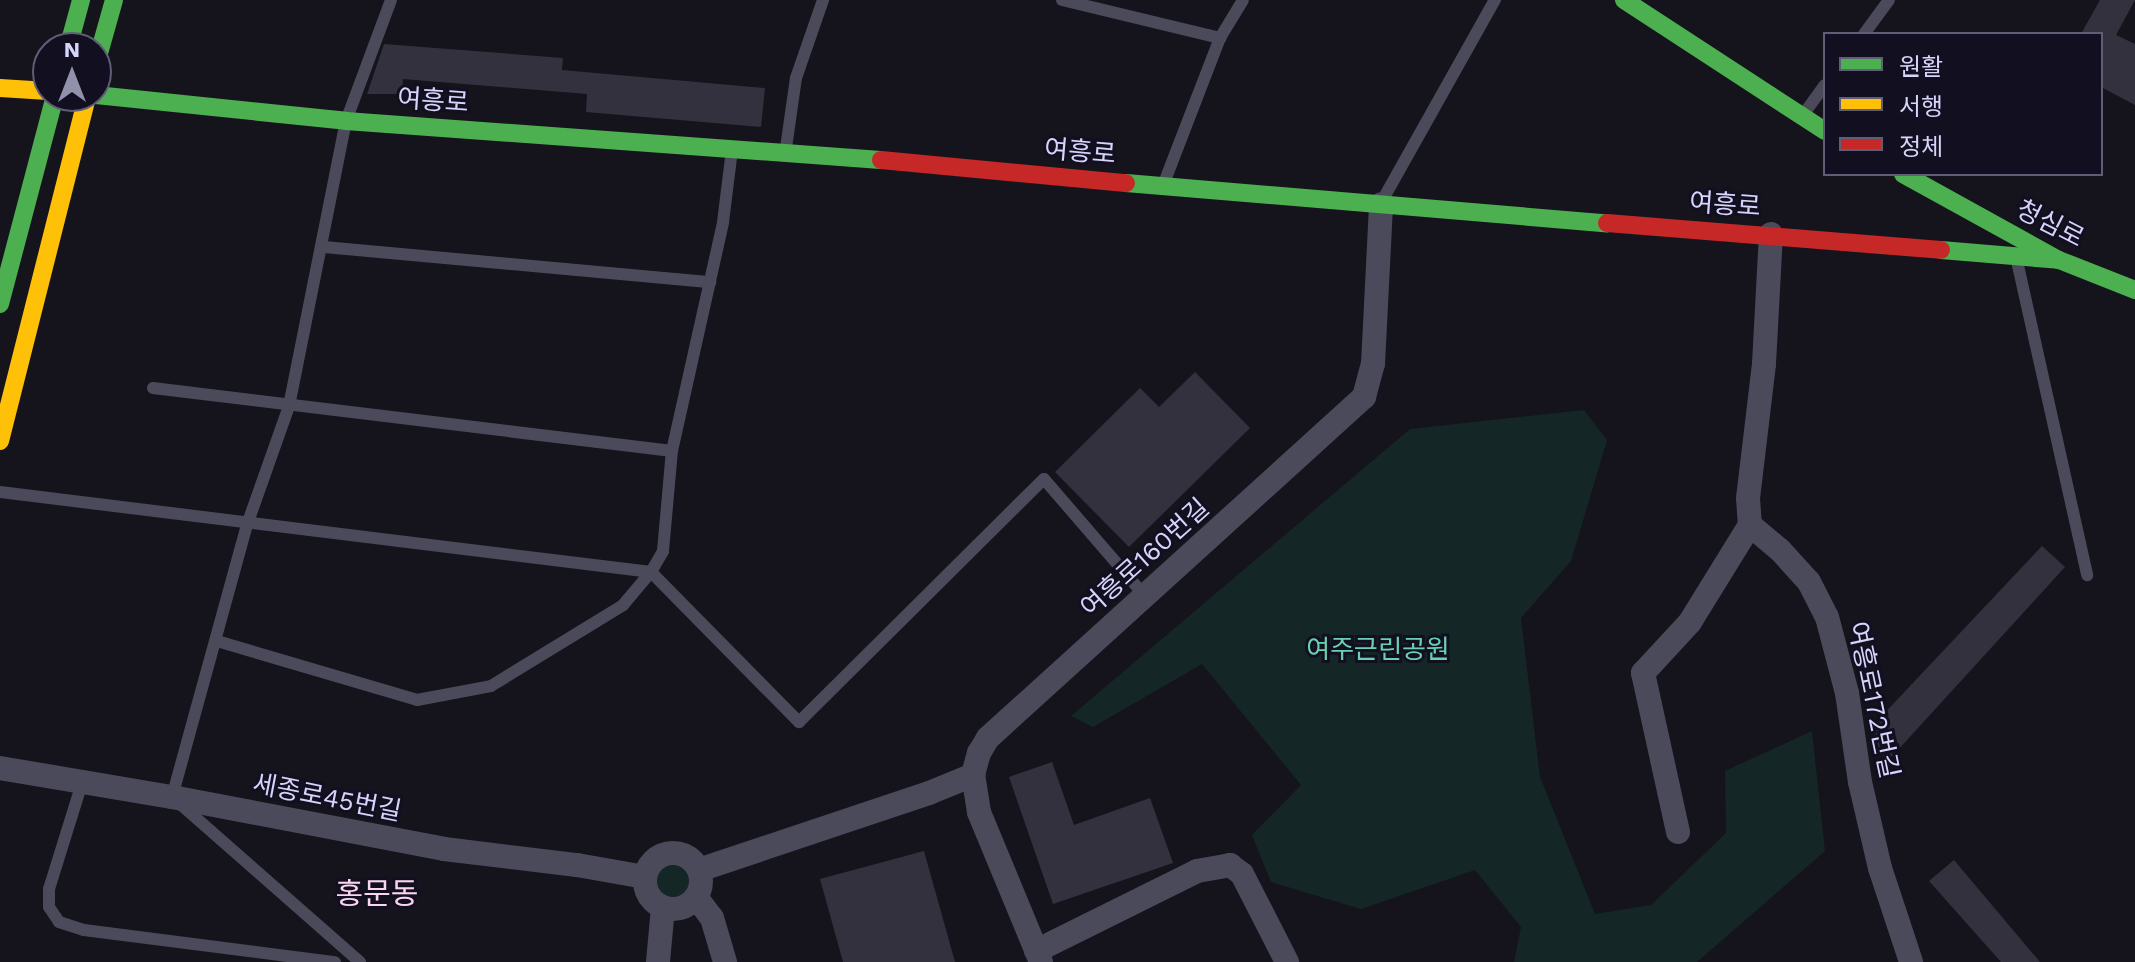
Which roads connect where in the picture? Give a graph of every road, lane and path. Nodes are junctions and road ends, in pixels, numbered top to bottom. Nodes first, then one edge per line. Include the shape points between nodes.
1 (81, 0) edge
2 (114, 0) edge
3 (391, 0) edge
4 (823, 0) edge
5 (1062, 0) edge
6 (1243, 0) edge
7 (1495, 0) edge
8 (1624, 0) edge
9 (1889, 0) edge
10 (72, 32) edge
11 (105, 32) edge
12 (1865, 32) edge
13 (1220, 38) junction
14 (0, 88) edge
15 (1823, 88) edge
16 (32, 90) edge
17 (112, 97) edge
18 (51, 112) edge
19 (83, 112) edge
20 (1801, 117) junction
21 (346, 121) junction
22 (1823, 130) edge
23 (732, 147) junction
24 (785, 151) junction
25 (1907, 176) edge
26 (1163, 186) junction
27 (1381, 204) junction
28 (1771, 234) junction
29 (324, 247) junction
30 (2017, 258) junction
31 (2059, 260) junction
32 (710, 282) junction
33 (2135, 290) edge
34 (0, 304) edge
35 (153, 388) dead end
36 (289, 406) junction
37 (0, 441) edge
38 (672, 451) junction
39 (0, 492) edge
40 (248, 522) junction
41 (1750, 525) junction
42 (651, 572) junction
43 (2087, 575) dead end
44 (1145, 596) junction
45 (217, 641) junction
46 (0, 768) edge
47 (973, 775) junction
48 (82, 783) junction
49 (172, 797) junction
50 (1678, 832) dead end
51 (699, 870) junction
52 (645, 877) junction
53 (696, 897) junction
54 (663, 907) junction
55 (1039, 956) edge
56 (335, 962) edge
57 (360, 962) edge
58 (658, 962) edge
59 (725, 962) edge
60 (1287, 962) edge
61 (1911, 962) edge

1 - 10 street
2 - 11 street
3 - 21 lane
4 - 24 lane via 796,78
5 - 13 lane
6 - 13 lane
7 - 27 lane
8 - 20 street
9 - 12 lane
13 - 26 lane
14 - 16 street
15 - 20 lane
17 - 21 street, 여흥로
18 - 34 street
19 - 37 street
20 - 22 street
21 - 23 street, 여흥로
21 - 29 lane
23 - 24 street, 여흥로
23 - 32 lane
24 - 26 street, 여흥로
25 - 31 street, 청심로
26 - 27 street, 여흥로
27 - 28 street, 여흥로
27 - 44 street, 여흥로160번길 via 1373,364 1364,397
28 - 30 street, 여흥로
28 - 41 street
29 - 32 lane
29 - 36 lane
30 - 31 street, 여흥로
30 - 43 lane
31 - 33 street, 청심로
32 - 38 lane
35 - 36 lane
36 - 38 lane
36 - 40 lane
38 - 42 lane via 663,551
39 - 40 lane
40 - 42 lane
40 - 45 lane
41 - 50 street via 1690,622 1643,673
41 - 61 street, 여흥로172번길 via 1809,582 1827,617 1880,868
42 - 44 lane via 799,722 1044,479
42 - 45 lane via 623,605 491,686 417,700
44 - 47 street, 여흥로160번길 via 988,738
45 - 49 lane
46 - 48 street, 세종로45번길
47 - 51 street
47 - 55 street via 991,847
48 - 49 street, 세종로45번길
48 - 56 lane via 49,889 49,907 59,922 84,930
49 - 52 street, 세종로45번길 via 444,849
49 - 57 lane
51 - 52 street via 687,857 670,853 653,861
51 - 53 street
52 - 54 street via 649,895
53 - 54 street via 682,907
53 - 59 street via 712,918
54 - 58 street
55 - 60 street via 1197,871 1230,865 1242,874

